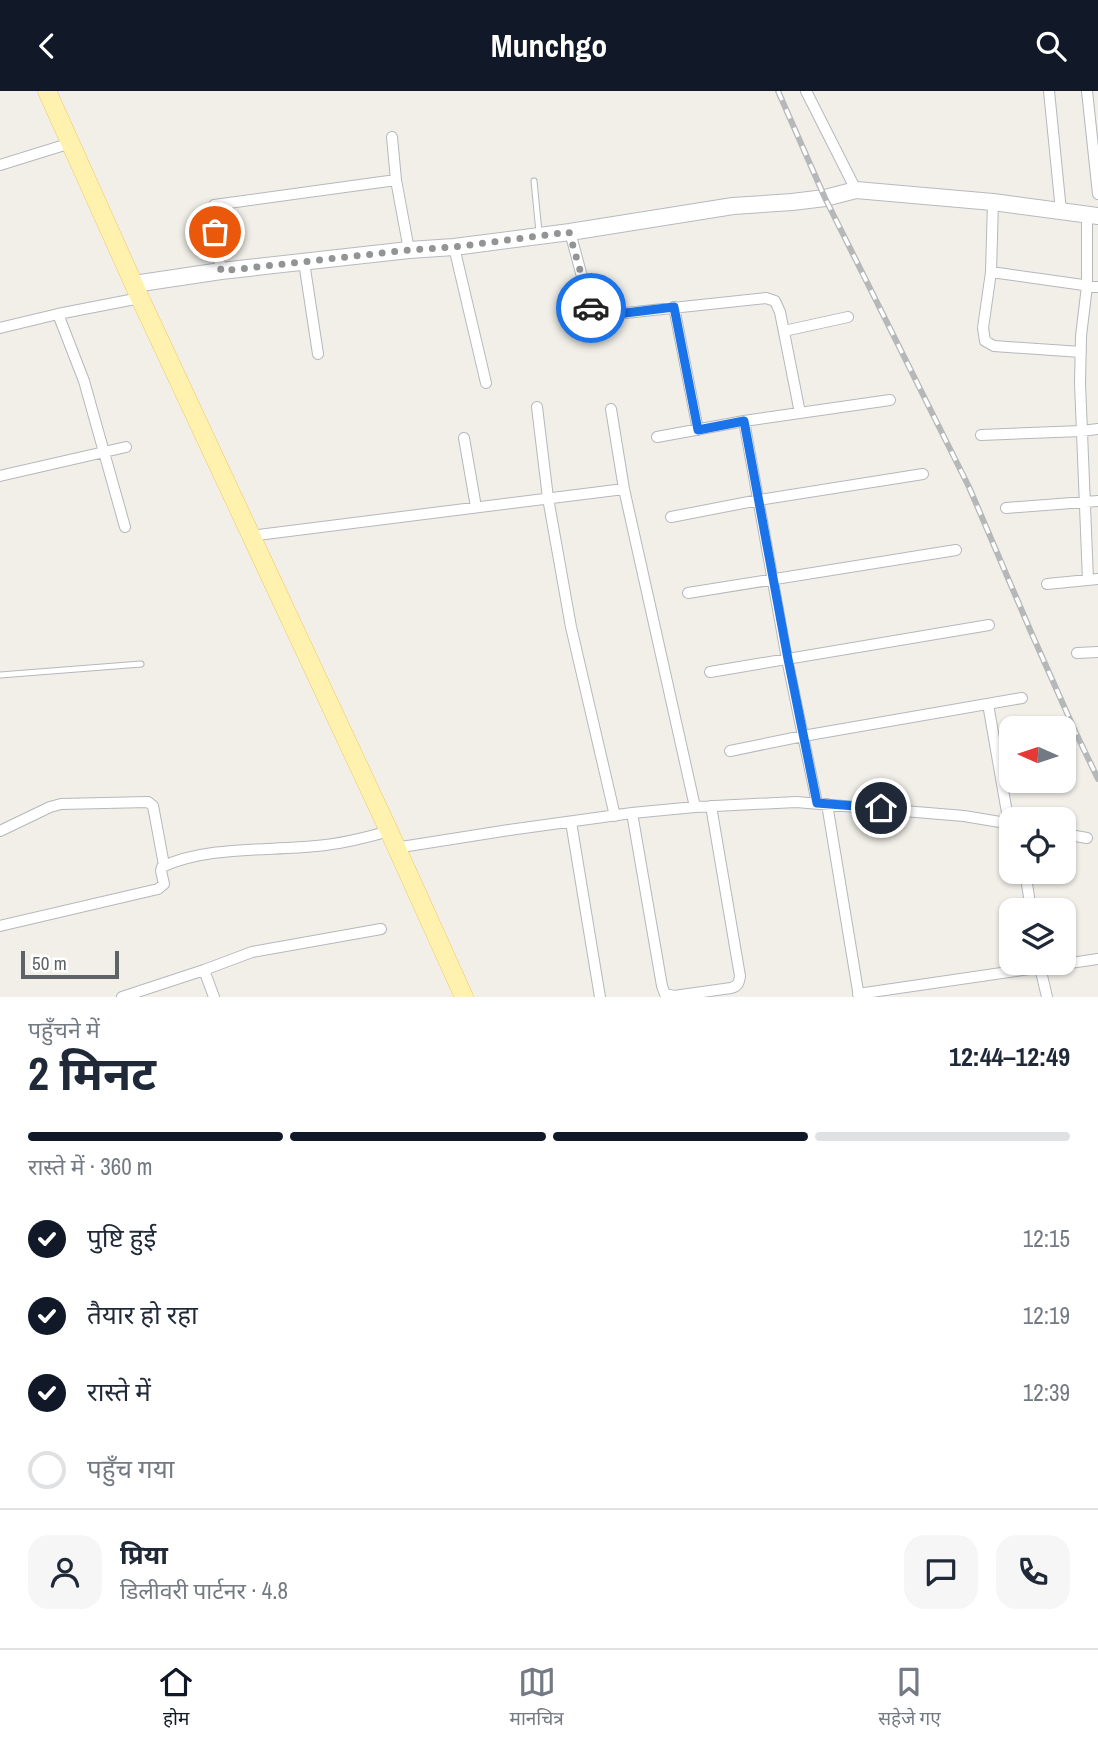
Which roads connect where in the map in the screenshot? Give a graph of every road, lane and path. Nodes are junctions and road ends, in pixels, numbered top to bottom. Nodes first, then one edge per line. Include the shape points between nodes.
1 (47, 91) edge
2 (806, 91) edge
3 (1049, 91) edge
4 (1087, 91) edge
5 (392, 137) dead end
6 (71, 142) junction
7 (0, 165) edge
8 (396, 180) junction
9 (534, 181) dead end
10 (856, 190) junction
11 (1098, 194) edge
12 (993, 202) junction
13 (1061, 211) junction
14 (1092, 215) edge
15 (569, 232) junction
16 (540, 235) junction
17 (454, 247) junction
18 (409, 250) junction
19 (304, 262) junction
20 (221, 271) junction
21 (991, 272) junction
22 (1093, 286) edge
23 (137, 291) junction
24 (674, 307) junction
25 (58, 314) junction
26 (848, 317) dead end
27 (0, 328) edge
28 (784, 331) junction
29 (1080, 352) junction
30 (318, 354) dead end
31 (486, 383) dead end
32 (890, 400) dead end
33 (537, 407) dead end
34 (611, 409) dead end
35 (800, 413) junction
36 (744, 421) junction
37 (1098, 429) edge
38 (698, 430) junction
39 (1082, 431) junction
40 (981, 435) dead end
41 (657, 437) dead end
42 (464, 438) dead end
43 (126, 447) dead end
44 (104, 451) junction
45 (923, 474) dead end
46 (0, 476) edge
47 (624, 489) junction
48 (548, 498) junction
49 (758, 500) junction
50 (1098, 501) edge
51 (1085, 502) junction
52 (476, 507) junction
53 (1006, 508) dead end
54 (671, 517) dead end
55 (125, 527) dead end
56 (250, 536) junction
57 (956, 550) dead end
58 (773, 579) junction
59 (1093, 580) edge
60 (1047, 584) dead end
61 (688, 593) dead end
62 (989, 625) dead end
63 (1098, 652) edge
64 (1077, 653) dead end
65 (788, 659) junction
66 (141, 664) dead end
67 (710, 672) dead end
68 (0, 675) edge
69 (1022, 698) dead end
70 (988, 704) junction
71 (803, 736) junction
72 (730, 751) dead end
73 (822, 803) junction
74 (711, 806) junction
75 (695, 807) junction
76 (1007, 807) edge
77 (632, 814) junction
78 (615, 816) junction
79 (571, 822) junction
80 (999, 822) edge
81 (0, 831) edge
82 (1076, 836) edge
83 (1087, 838) dead end
84 (392, 840) junction
85 (164, 865) junction
86 (0, 926) edge
87 (382, 929) dead end
88 (1098, 959) edge
89 (1076, 961) edge
90 (204, 970) junction
91 (999, 972) edge
92 (1042, 975) edge
93 (859, 995) edge
94 (122, 997) edge
95 (214, 997) edge
96 (464, 997) edge
97 (600, 997) edge
98 (1047, 997) edge

1 - 6 main road
2 - 10 street
3 - 13 street
4 - 11 street
5 - 8 street
6 - 7 street
6 - 23 main road
8 - 18 street
8 - 20 street via 214,205
9 - 16 lane
10 - 12 street
10 - 15 street
12 - 13 street
12 - 21 street
13 - 14 street
14 - 22 street
15 - 16 street
15 - 24 street via 597,316
16 - 17 street
17 - 18 street
17 - 31 street
18 - 19 street
19 - 20 street
19 - 30 street
20 - 23 street
21 - 22 street
21 - 29 street via 983,328 988,344
22 - 29 street
23 - 25 street
23 - 56 main road
24 - 28 street via 771,299 779,307
24 - 38 street
25 - 27 street
25 - 44 street
26 - 28 street
28 - 35 street
29 - 39 street
32 - 35 street
33 - 48 street
34 - 47 street
35 - 36 street
36 - 38 street
36 - 49 street
37 - 39 street
38 - 41 street
39 - 40 street
39 - 51 street
42 - 52 street
43 - 44 street
44 - 46 street
44 - 55 street
45 - 49 street
47 - 48 street
47 - 75 street
48 - 52 street
48 - 78 street via 571,627
49 - 54 street
49 - 58 street
50 - 51 street
51 - 53 street
51 - 59 street
52 - 56 street
56 - 84 main road
57 - 58 street
58 - 61 street
58 - 65 street
59 - 60 street
62 - 65 street
63 - 64 street
65 - 67 street
65 - 71 street
66 - 68 lane
69 - 70 street
70 - 71 street
70 - 76 street
71 - 72 street
71 - 73 street
73 - 74 street
73 - 80 street
73 - 93 street
74 - 75 street
74 - 77 street via 740,982 731,988 674,996 666,994 662,986
75 - 77 street
77 - 78 street
78 - 79 street
79 - 84 street
79 - 97 street
81 - 85 street via 61,804 148,802 154,811
82 - 83 street
84 - 85 street via 198,855
84 - 96 main road
85 - 86 street via 163,885 158,889
87 - 90 street via 252,952
88 - 89 street
90 - 94 street
90 - 95 street
91 - 93 street
92 - 98 street

